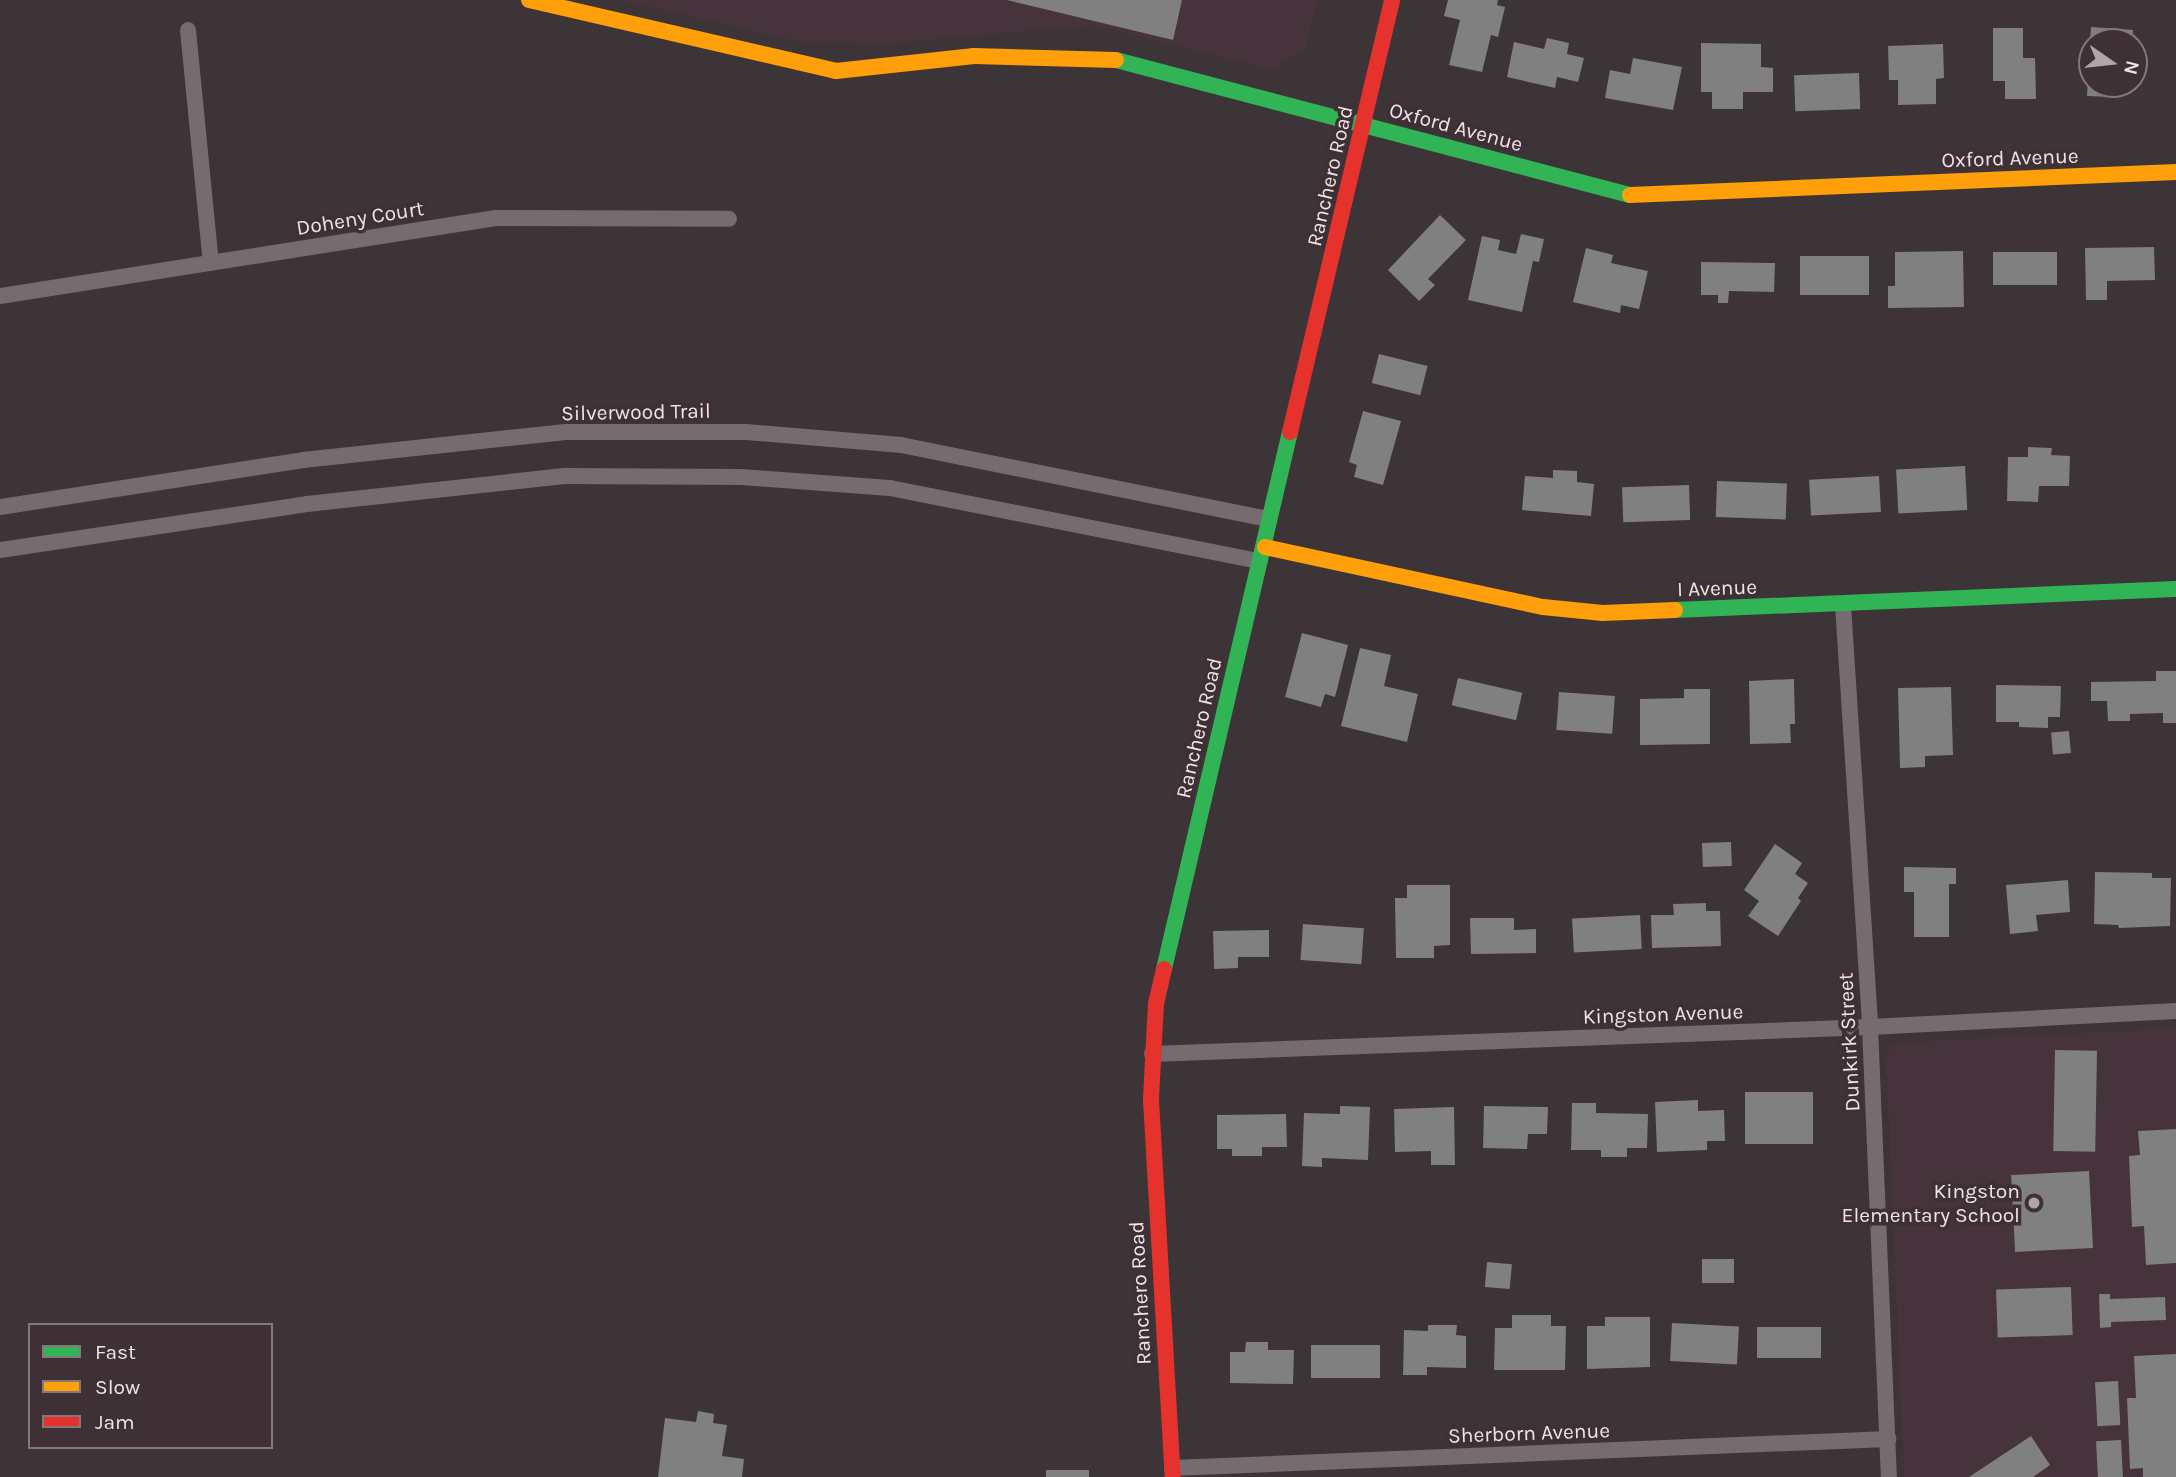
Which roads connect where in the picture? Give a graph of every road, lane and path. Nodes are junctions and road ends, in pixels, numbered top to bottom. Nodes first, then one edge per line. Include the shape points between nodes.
1 (529, 0) edge
2 (1392, 0) edge
3 (188, 30) dead end
4 (1364, 124) junction
5 (2176, 172) edge
6 (729, 219) dead end
7 (211, 263) junction
8 (0, 296) edge
9 (0, 507) edge
10 (1269, 519) junction
11 (0, 550) edge
12 (1262, 554) junction
13 (2176, 589) edge
14 (1843, 605) junction
15 (2176, 1012) edge
16 (1870, 1027) junction
17 (1152, 1054) junction
18 (1888, 1439) junction
19 (1172, 1472) edge
20 (1889, 1477) edge

1 - 4 main road, Oxford Avenue via 836,71 979,56 1119,60
2 - 4 main road, Ranchero Road
3 - 7 street
4 - 5 main road, Oxford Avenue via 1625,195
4 - 10 main road, Ranchero Road
6 - 7 street, Doheny Court via 496,218
7 - 8 street, Doheny Court
9 - 10 street, Silverwood Trail via 303,460 566,432 746,432 901,445
10 - 12 main road, Ranchero Road
11 - 12 street via 307,504 566,476 741,477 890,488
12 - 14 main road, I Avenue via 1543,607 1603,613
12 - 17 main road, Ranchero Road via 1159,984
13 - 14 main road, I Avenue
14 - 16 street, Dunkirk Street
15 - 16 street, Kingston Avenue
16 - 17 street, Kingston Avenue
16 - 18 street, Dunkirk Street
17 - 19 main road, Ranchero Road
18 - 19 street, Sherborn Avenue
18 - 20 street, Dunkirk Street

